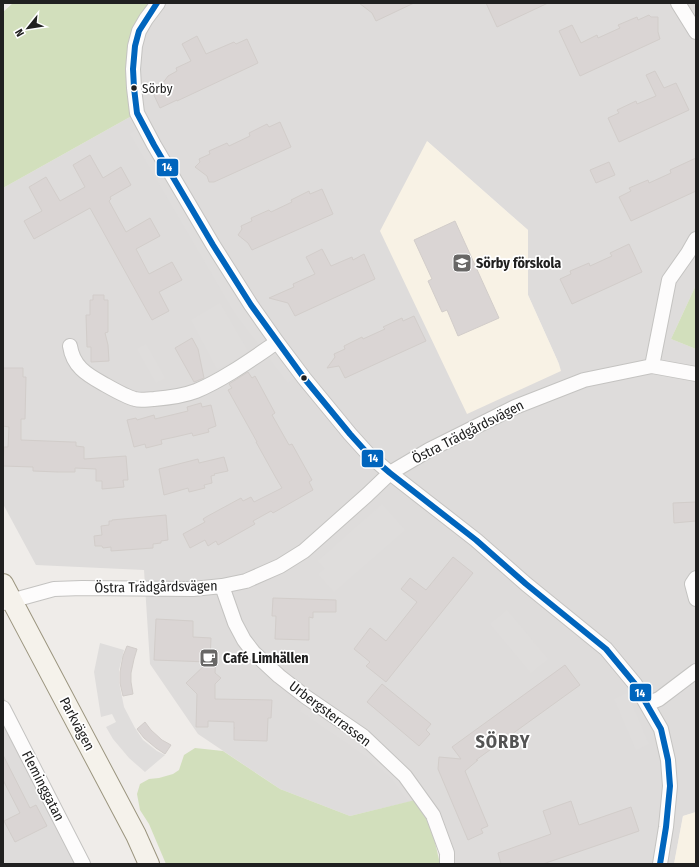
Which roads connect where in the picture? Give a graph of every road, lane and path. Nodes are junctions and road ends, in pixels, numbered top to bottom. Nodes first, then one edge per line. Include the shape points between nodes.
1 (158, 3) edge
2 (678, 3) edge
3 (696, 32) edge
4 (696, 239) edge
5 (277, 342) junction
6 (70, 346) dead end
7 (652, 366) junction
8 (696, 374) edge
9 (390, 473) junction
10 (696, 578) edge
11 (222, 586) junction
12 (6, 596) edge
13 (696, 599) edge
14 (696, 671) edge
15 (647, 704) junction
16 (3, 708) edge
17 (83, 864) edge
18 (149, 864) edge
19 (447, 864) edge
20 (660, 864) edge

1 - 5 street via 139,31 135,46 133,69 137,113 213,245
2 - 3 street
4 - 7 street via 669,280
5 - 6 street via 242,366 195,391 136,400 87,374 75,361
5 - 9 street via 350,434
7 - 8 street, Östra Trädgårdsvägen
7 - 9 street, Östra Trädgårdsvägen via 584,380 515,407 429,450
9 - 11 street, Östra Trädgårdsvägen via 304,551 280,566 246,581
9 - 15 street via 476,540 606,649 635,684
10 - 13 street via 692,584
11 - 12 street, Östra Trädgårdsvägen via 193,589 54,589
11 - 19 street, Urbergsterrassen via 235,623 254,653 306,697 363,736 405,776 433,815 447,853
12 - 18 main road, Parkvägen via 136,835
14 - 15 street via 659,699
15 - 20 street via 661,729 668,760 670,786
16 - 17 street, Fleminggatan

